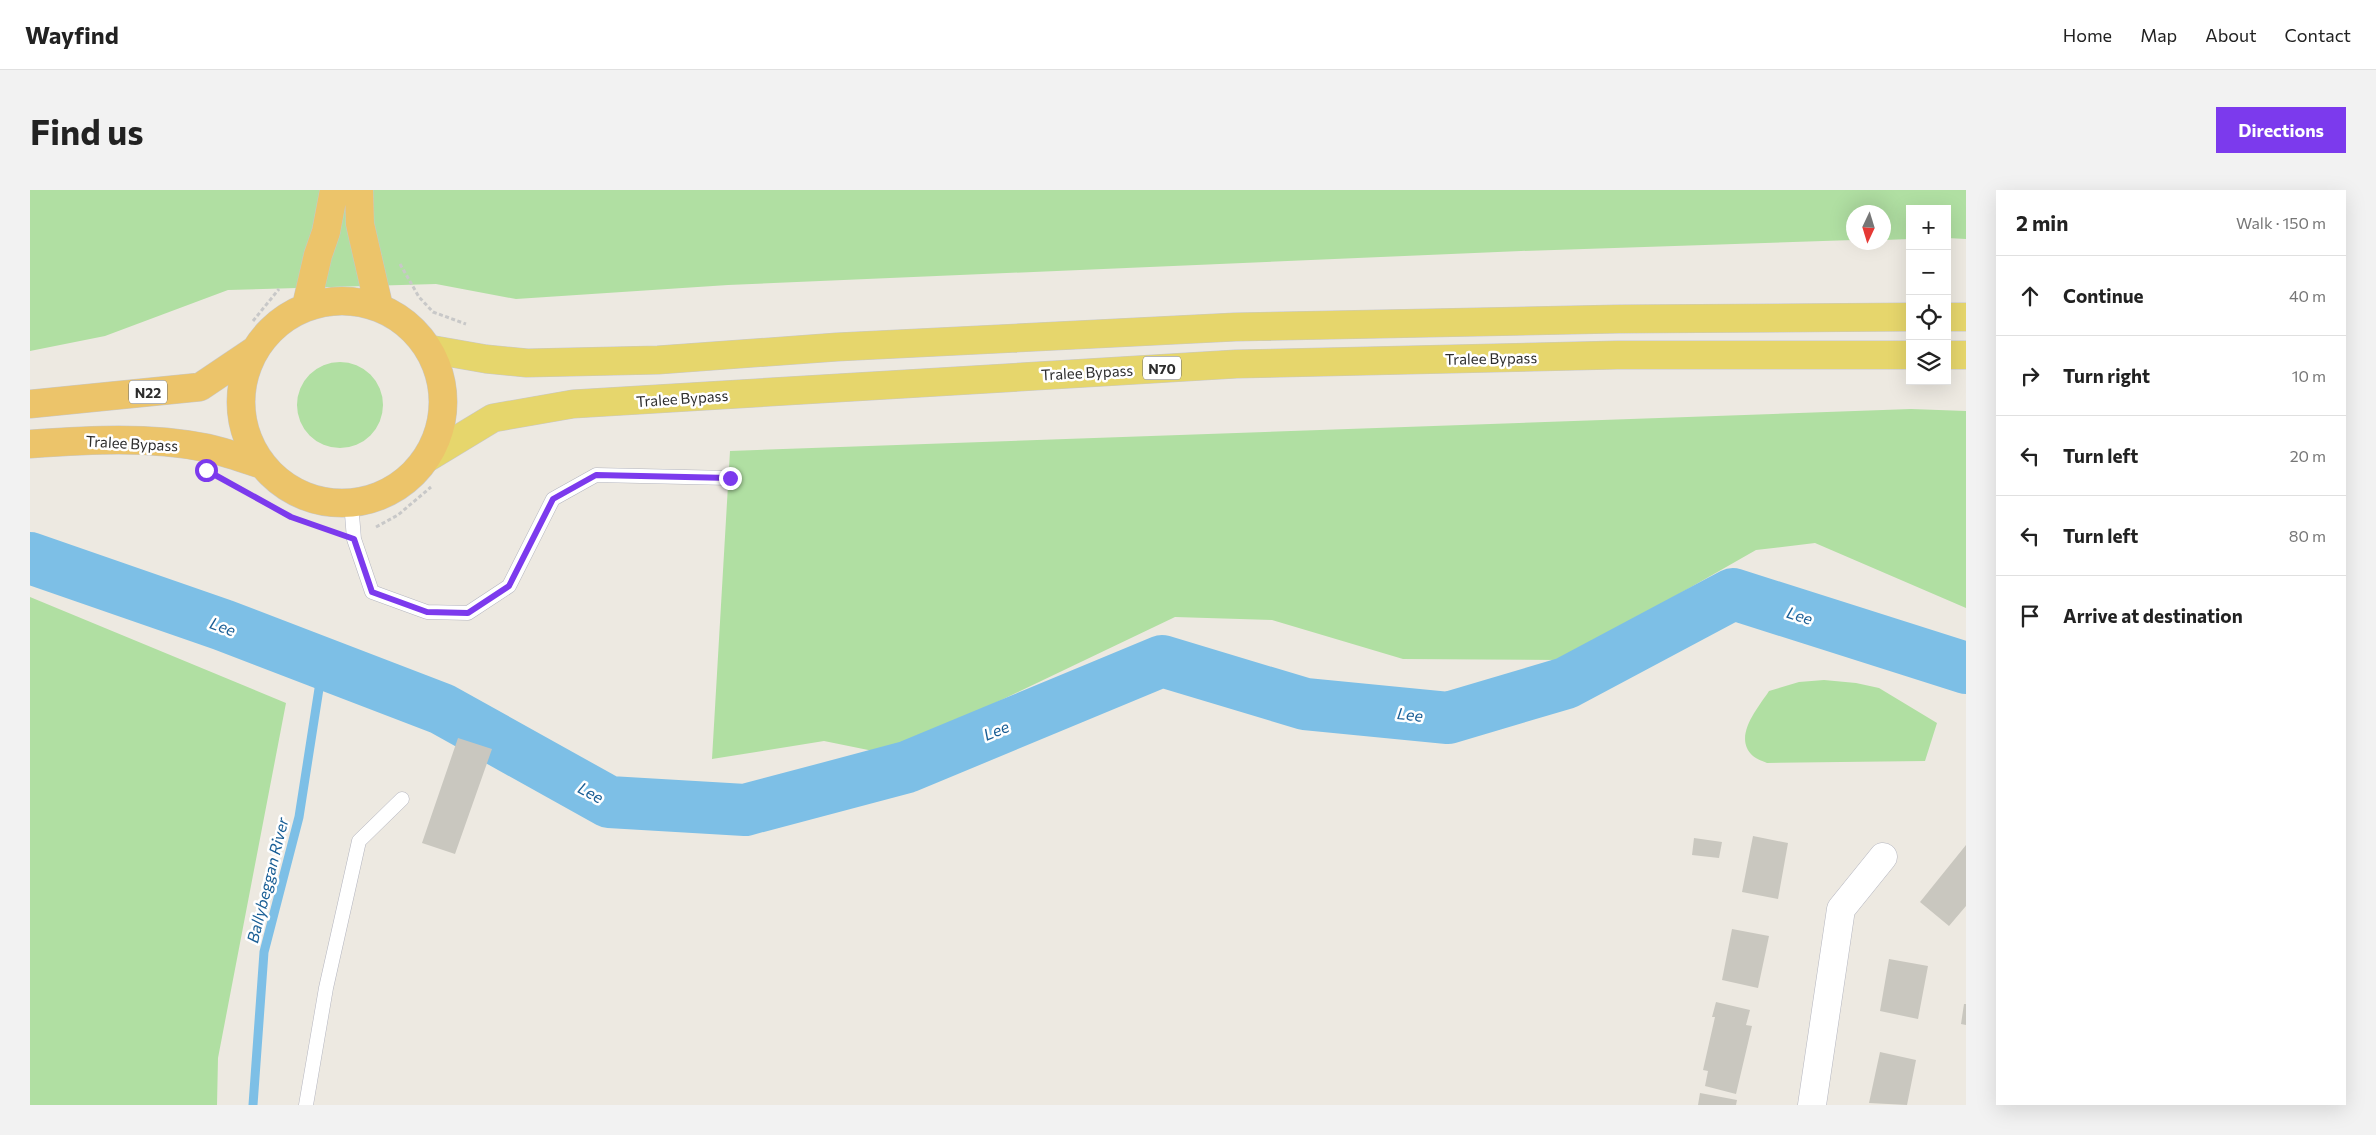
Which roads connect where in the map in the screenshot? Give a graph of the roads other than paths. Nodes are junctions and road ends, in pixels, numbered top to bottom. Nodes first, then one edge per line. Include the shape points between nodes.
1 (334, 190) edge
2 (359, 190) edge
3 (306, 307) junction
4 (380, 308) junction
5 (1906, 317) edge
6 (1951, 317) edge
7 (1966, 317) edge
8 (253, 337) junction
9 (429, 349) junction
10 (1906, 355) edge
11 (1951, 355) edge
12 (1966, 355) edge
13 (30, 404) edge
14 (30, 444) edge
15 (427, 458) junction
16 (263, 464) junction
17 (730, 478) dead end
18 (352, 502) junction
19 (402, 800) dead end
20 (1883, 857) dead end
21 (306, 1105) edge
22 (1812, 1105) edge

1 - 3 highway
2 - 4 highway via 360,224
3 - 4 highway, N22 via 330,301 355,301
3 - 8 highway, N22
4 - 9 highway, N22 via 407,324
5 - 9 main road via 1618,318 1235,327 837,347 658,360 527,363
6 - 7 main road
8 - 13 highway, N22 via 200,387
8 - 16 highway, N22 via 241,408 247,438
9 - 15 highway, N22 via 440,375 444,404 439,432
10 - 15 main road, Tralee Bypass / N70 via 1617,356 1236,364 573,404 493,418
11 - 12 main road
14 - 16 highway, Tralee Bypass / N22 via 86,440 167,442 208,448
15 - 18 highway, N22 via 406,480 381,495
16 - 18 highway, N22 via 287,487 318,500
17 - 18 lane via 596,475 553,499 509,586 468,613 427,612 372,592 354,539
19 - 21 lane via 360,841 326,988
20 - 22 street via 1841,909

